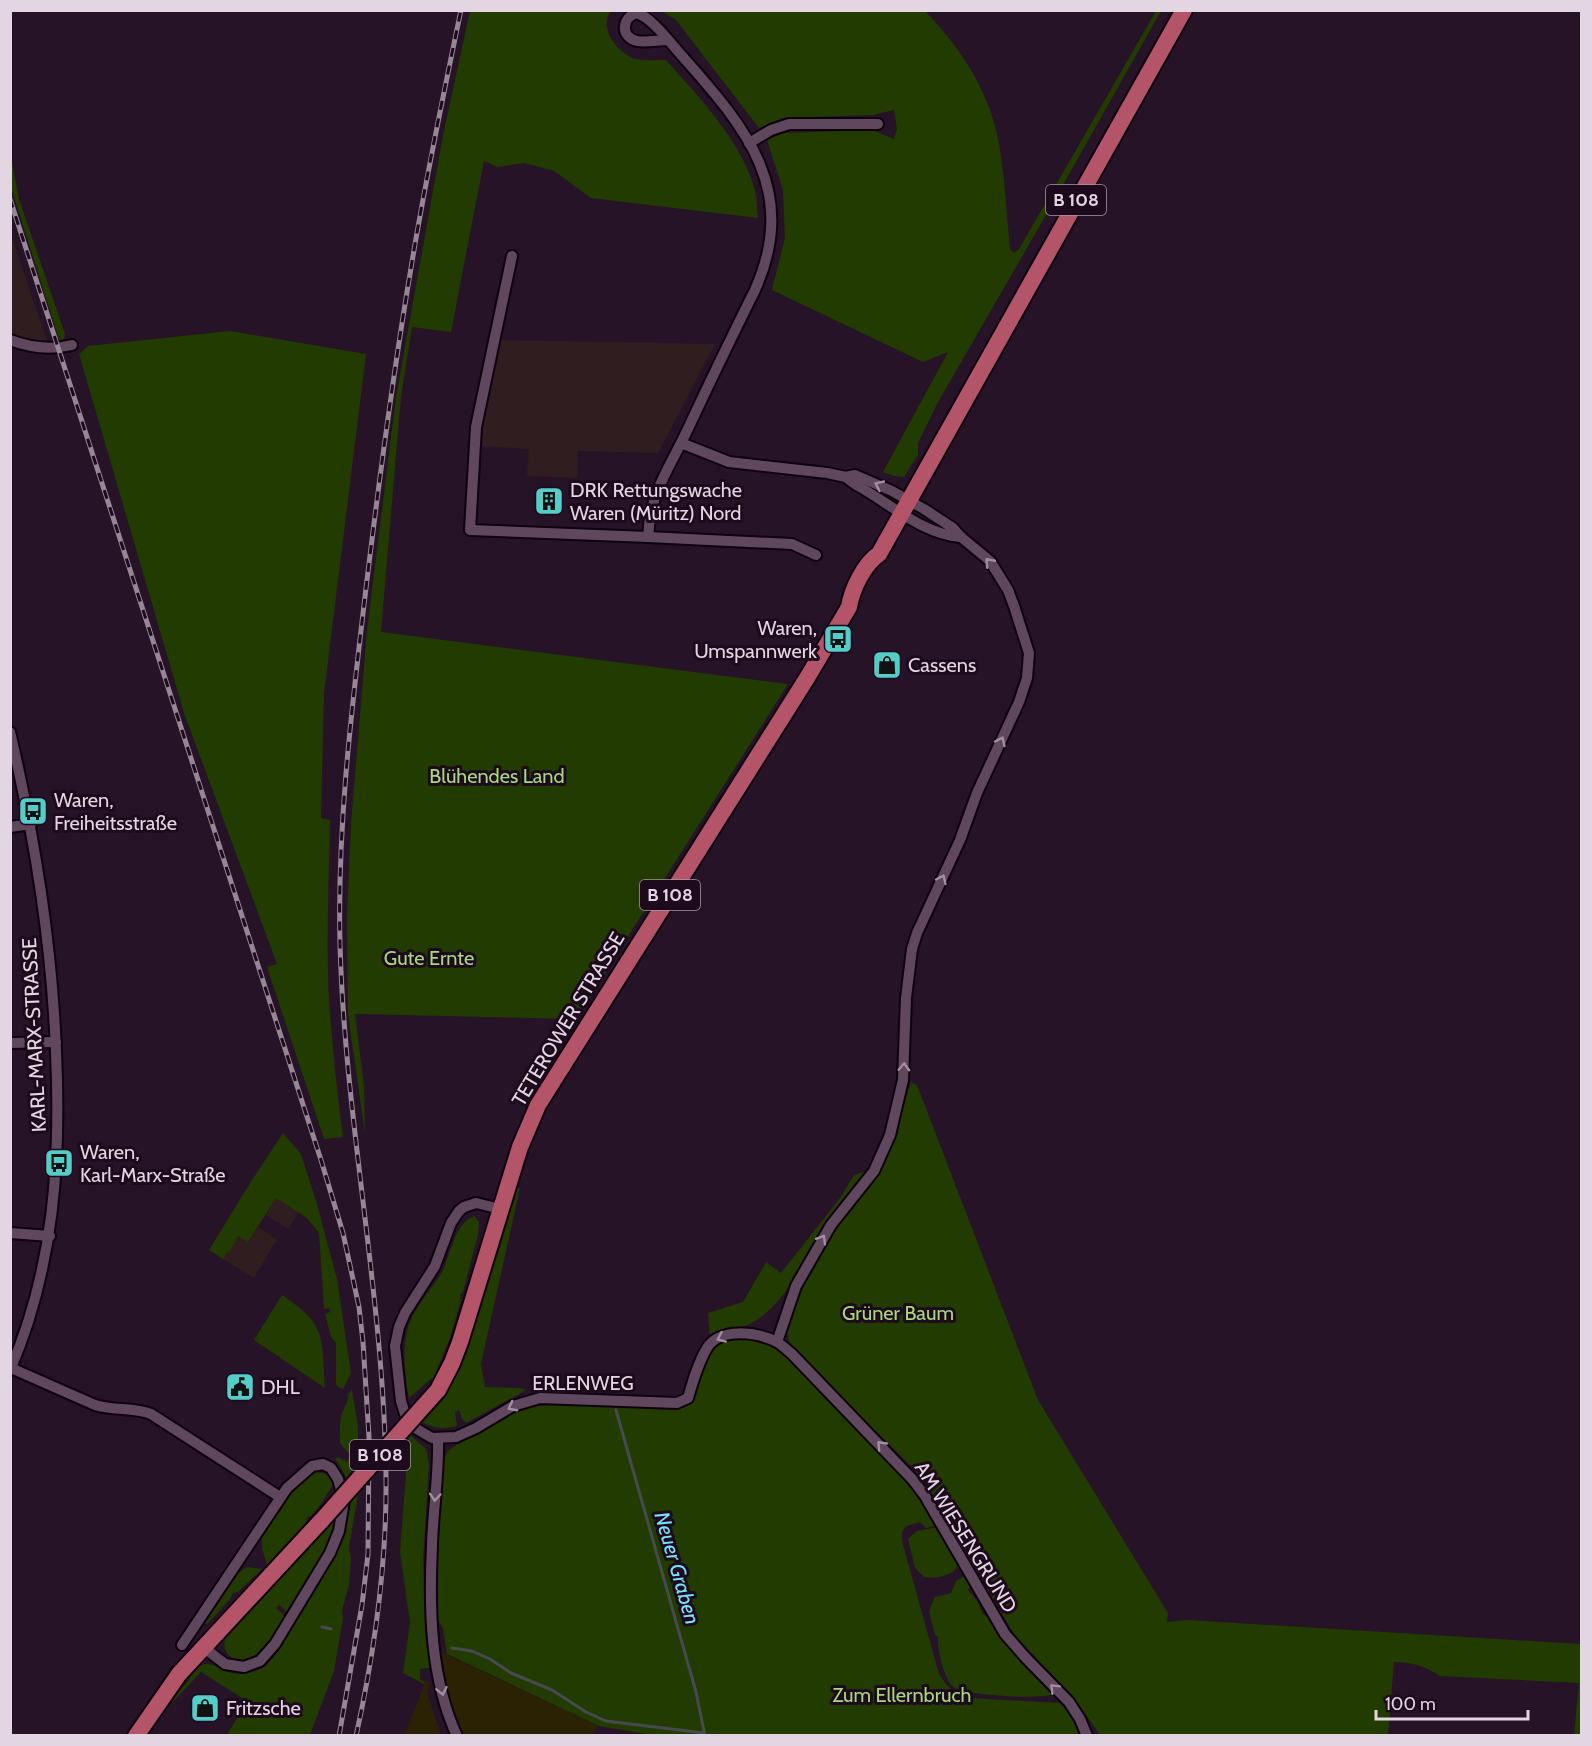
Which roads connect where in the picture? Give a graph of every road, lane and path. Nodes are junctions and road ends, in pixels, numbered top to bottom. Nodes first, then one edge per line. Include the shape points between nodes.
1 (1184, 10) edge
2 (668, 40) dead end
3 (878, 124) dead end
4 (749, 143) junction
5 (512, 256) dead end
6 (10, 340) edge
7 (72, 345) dead end
8 (681, 443) junction
9 (907, 504) junction
10 (648, 537) junction
11 (816, 555) dead end
12 (10, 732) edge
13 (31, 824) junction
14 (10, 827) edge
15 (56, 1042) junction
16 (10, 1043) edge
17 (496, 1207) junction
18 (10, 1233) edge
19 (50, 1236) junction
20 (777, 1342) junction
21 (11, 1369) edge
22 (438, 1439) junction
23 (280, 1497) junction
24 (182, 1645) dead end
25 (203, 1647) junction
26 (136, 1736) edge
27 (458, 1736) edge
28 (1087, 1736) edge

1 - 9 main road, B 108
2 - 4 street via 712,89
3 - 4 street via 789,124
4 - 8 street via 772,205 770,249 755,290
5 - 10 street via 476,427 470,530
6 - 7 street via 28,346
8 - 9 street via 729,462 846,477 853,484
8 - 10 street via 658,486 650,511
9 - 17 main road, TETEROWER STRASSE / B 108 via 879,554 866,567 849,607 801,689 549,1085
20 -> 9 street via 794,1290 831,1224 874,1171 890,1135 903,1080 912,949 1027,678 1029,653 997,570 961,537 949,536
10 - 11 street via 792,544
12 - 13 street, KARL-MARX-STRASSE
13 - 14 street
13 - 15 street, KARL-MARX-STRASSE via 52,977
15 - 16 street
15 - 19 street, KARL-MARX-STRASSE via 58,1119
17 - 22 street via 470,1204 454,1216 440,1255 405,1313 396,1337 405,1414 420,1432
17 - 25 main road, TETEROWER STRASSE / B 108, bridge via 460,1342 438,1390
18 - 19 street
19 - 21 street, KARL-MARX-STRASSE via 33,1311
20 -> 22 street, ERLENWEG via 751,1335 718,1337 706,1349 688,1398 682,1401 533,1399 465,1434
28 -> 20 street, AM WIESENGRUND via 1068,1702 1005,1634 913,1480
21 - 23 street via 95,1405 151,1414
22 -> 27 street via 433,1628 443,1700
23 - 24 street
23 - 25 street via 307,1469 323,1464 331,1468 344,1502 330,1553 275,1644 260,1661 244,1666 225,1664
25 - 26 main road, TETEROWER STRASSE / B 108 via 173,1681

